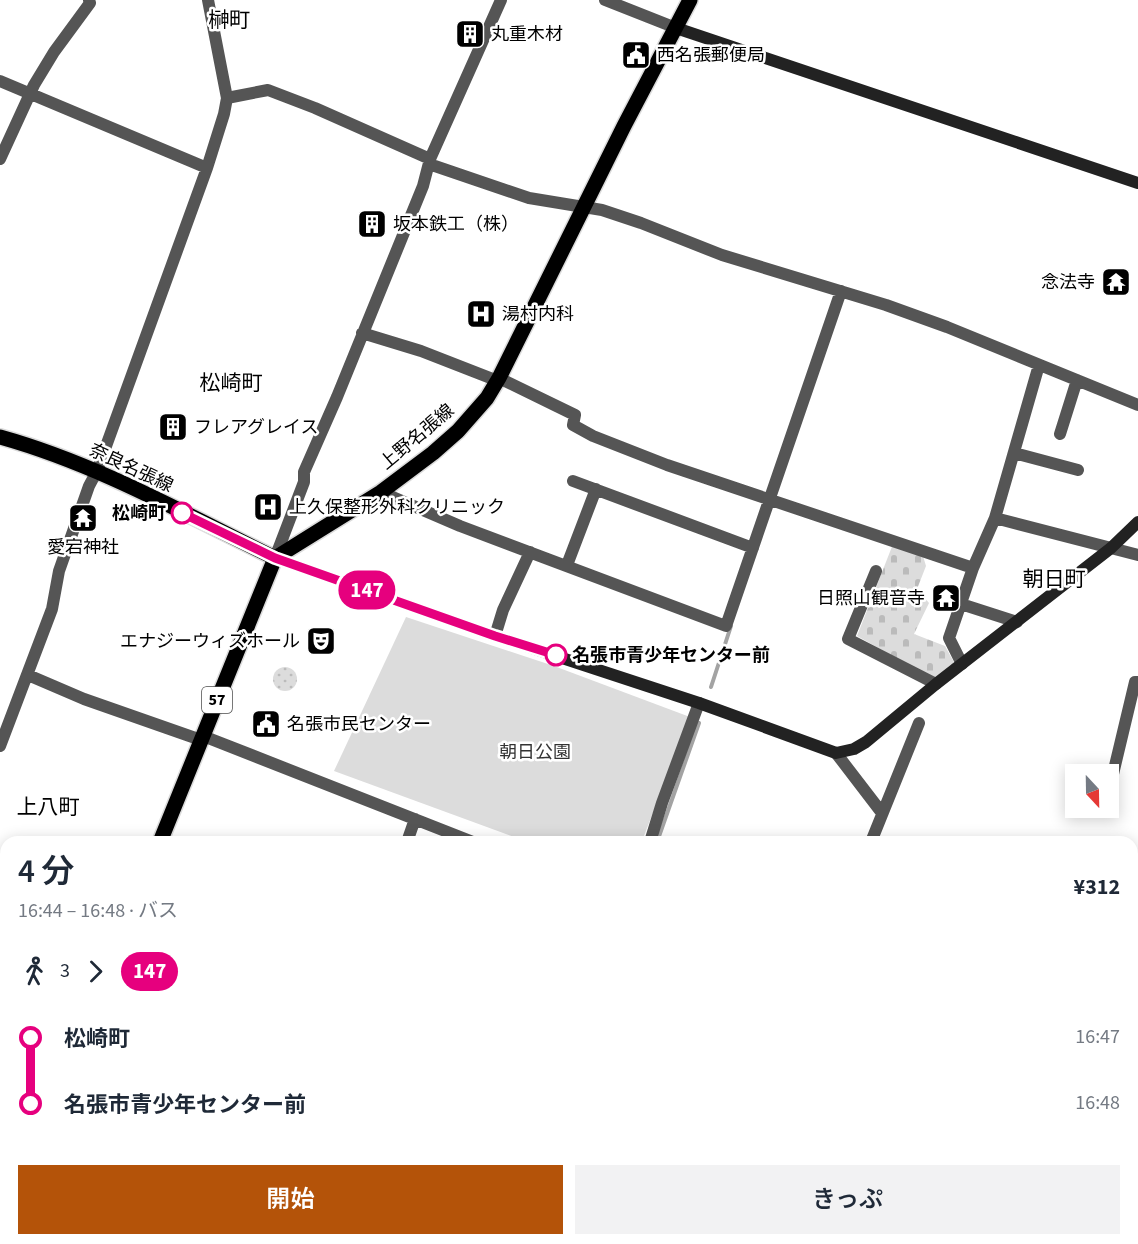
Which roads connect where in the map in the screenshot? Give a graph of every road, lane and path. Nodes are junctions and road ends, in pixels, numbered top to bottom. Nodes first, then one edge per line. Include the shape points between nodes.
1 (89, 0) edge
2 (208, 0) edge
3 (501, 0) edge
4 (605, 0) edge
5 (690, 0) edge
6 (622, 3) edge
7 (676, 28) junction
8 (0, 81) edge
9 (30, 95) junction
10 (227, 98) junction
11 (0, 159) edge
12 (429, 162) junction
13 (207, 168) junction
14 (1138, 183) edge
15 (584, 208) junction
16 (841, 291) junction
17 (362, 333) junction
18 (1039, 365) junction
19 (498, 379) junction
20 (1077, 380) junction
21 (1138, 405) edge
22 (1060, 434) dead end
23 (0, 437) edge
24 (1014, 453) junction
25 (1077, 470) dead end
26 (97, 471) junction
27 (573, 481) dead end
28 (596, 489) junction
29 (381, 492) junction
30 (771, 500) junction
31 (995, 519) junction
32 (1138, 522) edge
33 (753, 548) junction
34 (1111, 548) junction
35 (530, 552) junction
36 (1138, 555) edge
37 (275, 558) junction
38 (567, 565) junction
39 (973, 568) junction
40 (876, 571) dead end
41 (961, 604) junction
42 (1017, 622) junction
43 (495, 636) junction
44 (962, 664) junction
45 (28, 675) junction
46 (1138, 682) edge
47 (936, 684) junction
48 (699, 703) junction
49 (920, 723) dead end
50 (202, 738) junction
51 (0, 746) edge
52 (836, 753) junction
53 (1115, 764) edge
54 (882, 813) junction
55 (415, 819) junction
56 (162, 836) edge
57 (409, 836) edge
58 (458, 836) edge
59 (652, 836) edge
60 (873, 836) edge

1 - 9 street
2 - 10 street
3 - 12 street
4 - 6 street
5 - 7 main road, 上野名張線
6 - 7 street
7 - 14 street
7 - 15 main road, 上野名張線
8 - 9 street
9 - 11 street
9 - 13 street
10 - 12 street via 268,90
10 - 13 street
12 - 15 street via 518,195
12 - 17 street via 423,186
13 - 26 street
15 - 16 street
15 - 19 main road, 上野名張線
16 - 18 street via 947,327
16 - 30 street
17 - 19 street
17 - 37 street via 304,472 304,482
18 - 20 street
18 - 24 street
19 - 29 main road, 上野名張線 via 458,431
19 - 30 street via 575,416 573,425 593,436
20 - 21 street
20 - 22 street
23 - 26 main road, 奈良名張線
24 - 25 street
24 - 31 street
26 - 37 main road, 奈良名張線
26 - 45 street via 63,561 52,609
27 - 28 street
28 - 33 street
28 - 38 street
29 - 35 street
29 - 37 main road, 上野名張線
30 - 33 street
30 - 39 street
31 - 34 street
31 - 39 street
32 - 34 street
33 - 38 street via 726,626
34 - 36 street
34 - 42 street
35 - 38 street
35 - 43 street
37 - 43 street
37 - 50 main road, 57
39 - 41 street
40 - 47 street via 848,639
41 - 42 street
41 - 44 street via 950,638
42 - 44 street
43 - 48 street
44 - 47 street
45 - 50 street via 84,699
45 - 51 street
46 - 53 street
47 - 52 street via 866,742
48 - 52 street
48 - 59 street
49 - 54 street
50 - 55 street
50 - 56 main road, 57
52 - 54 street
54 - 60 street
55 - 57 street
55 - 58 street

